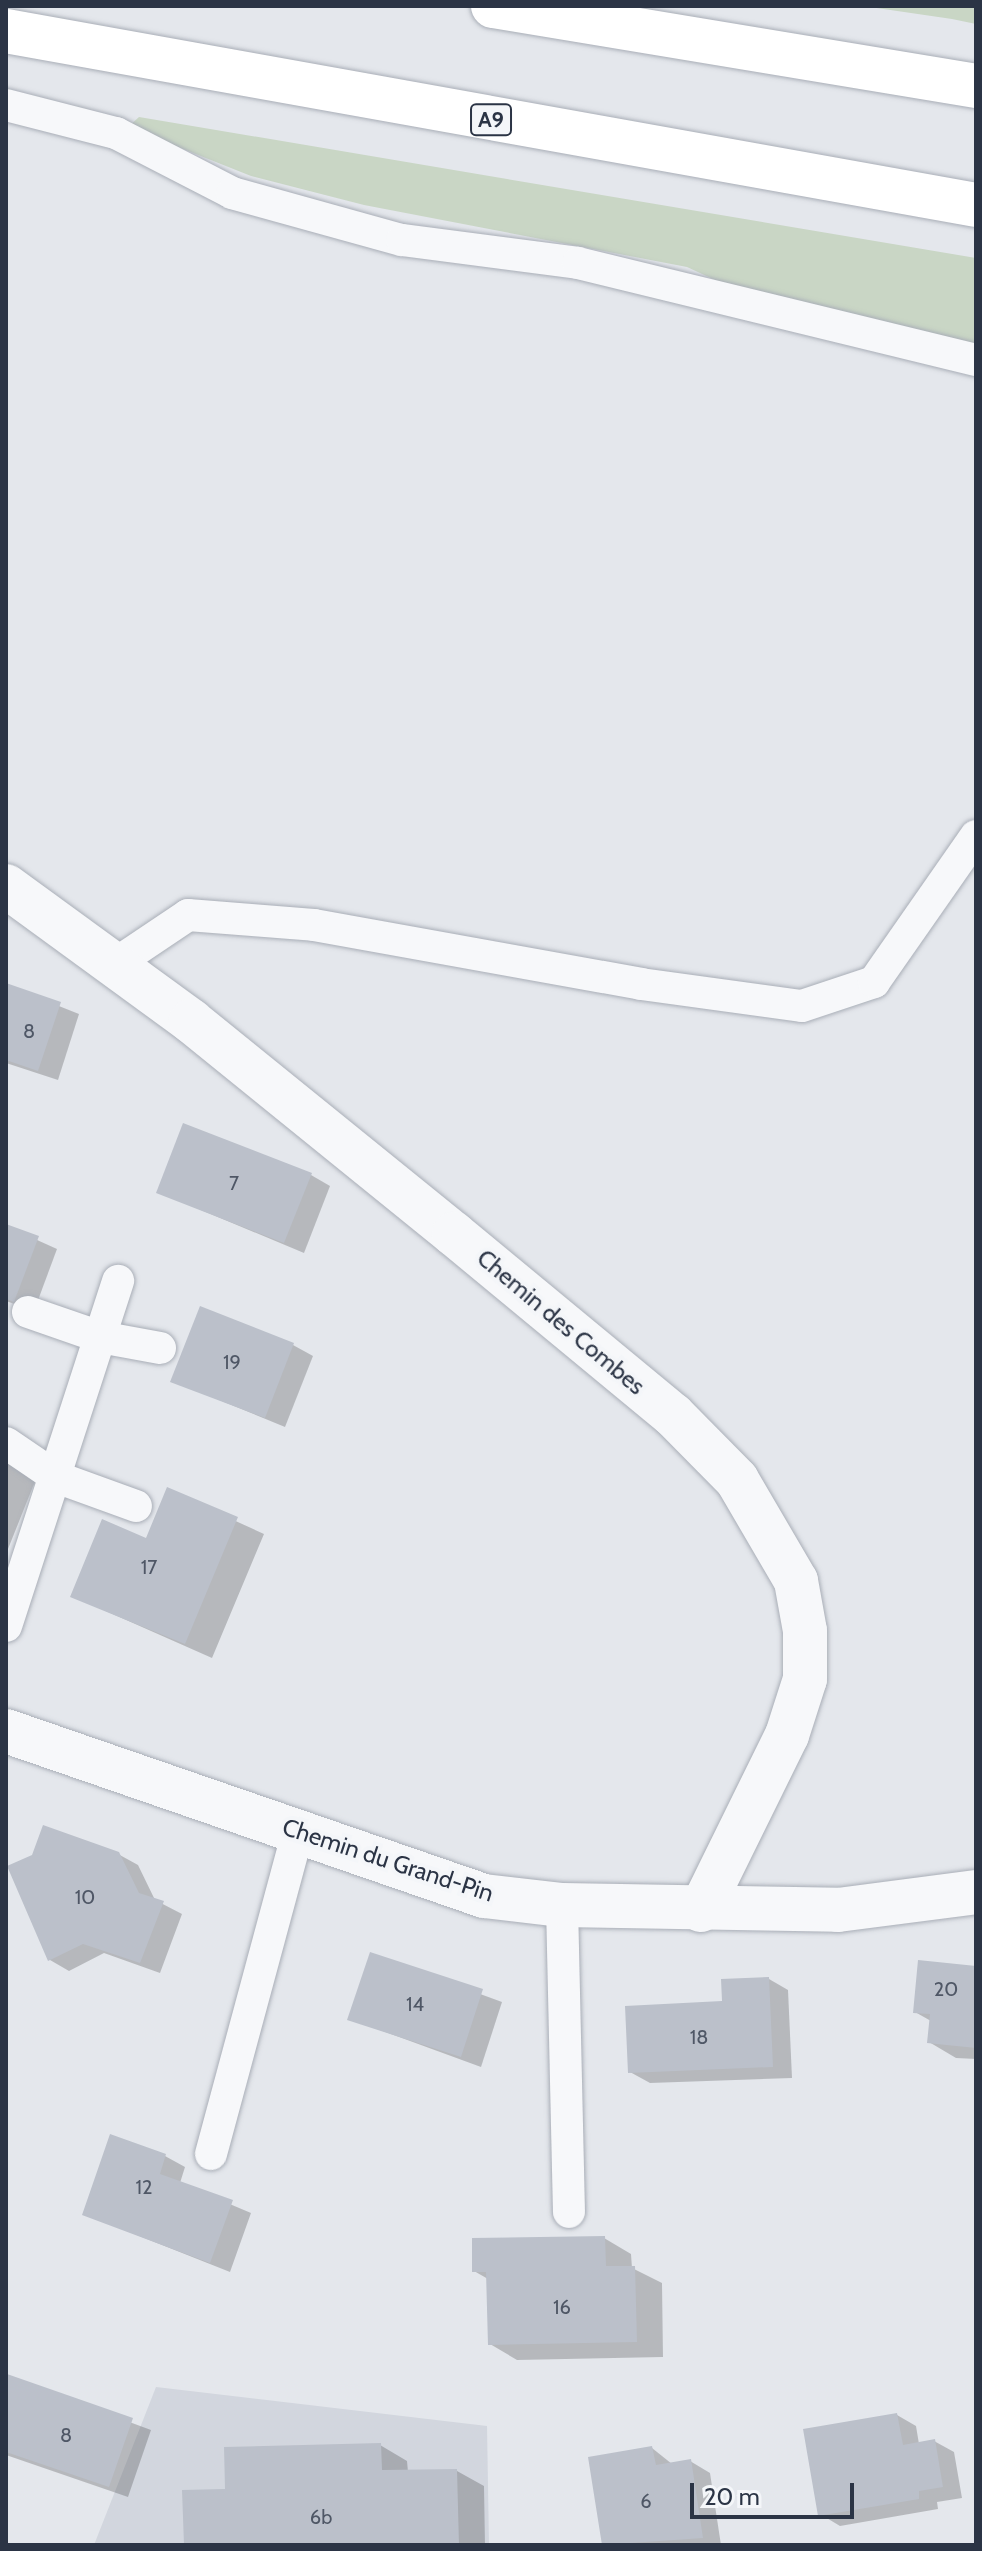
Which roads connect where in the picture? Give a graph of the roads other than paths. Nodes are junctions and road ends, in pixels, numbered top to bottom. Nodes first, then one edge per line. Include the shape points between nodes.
1 (493, 6) edge
2 (6, 31) edge
3 (976, 86) edge
4 (6, 105) edge
5 (976, 205) edge
6 (976, 360) edge
7 (976, 836) edge
8 (6, 886) edge
9 (115, 964) junction
10 (118, 1281) dead end
11 (28, 1312) dead end
12 (100, 1337) junction
13 (160, 1348) dead end
14 (6, 1443) edge
15 (56, 1477) junction
16 (136, 1506) dead end
17 (6, 1626) edge
18 (6, 1731) edge
19 (298, 1832) junction
20 (976, 1892) edge
21 (562, 1905) junction
22 (701, 1910) junction
23 (211, 2154) dead end
24 (569, 2212) dead end

1 - 3 highway
2 - 5 highway, A9
4 - 6 lane via 116,133 232,193 402,240 578,263
7 - 9 lane via 874,982 802,1006 641,984 314,925 188,915
8 - 9 street, Chemin des Combes
9 - 22 street, Chemin des Combes via 673,1415 737,1480 774,1539 796,1581 805,1631 805,1679 787,1735
10 - 12 lane
11 - 12 lane
12 - 13 lane
12 - 15 lane
14 - 15 lane
15 - 16 lane
15 - 17 lane
18 - 19 street, Chemin du Grand-Pin
19 - 21 street, Chemin du Grand-Pin via 484,1896
19 - 23 lane
20 - 22 street, Chemin du Grand-Pin via 838,1910
21 - 22 street, Chemin du Grand-Pin
21 - 24 lane

